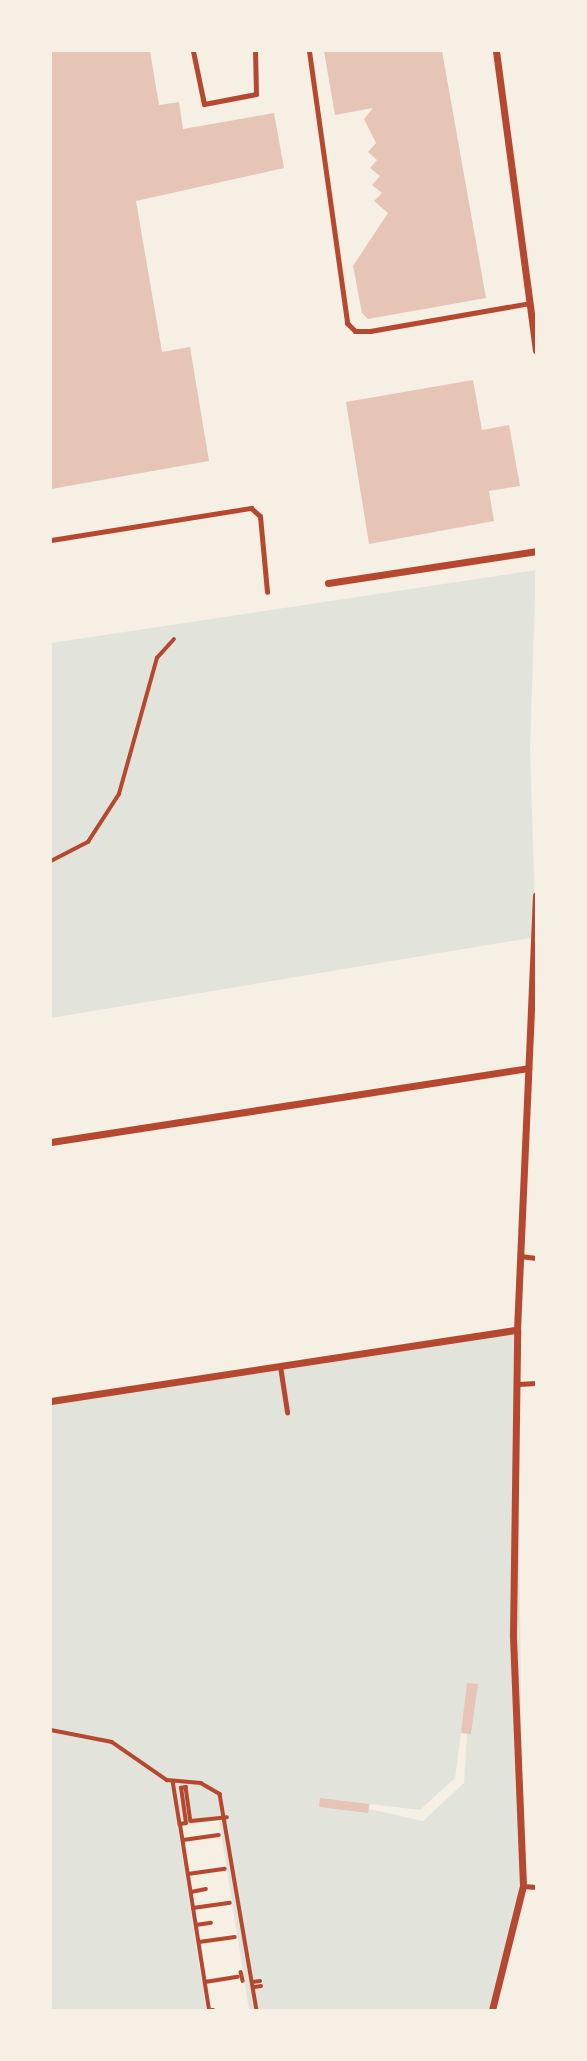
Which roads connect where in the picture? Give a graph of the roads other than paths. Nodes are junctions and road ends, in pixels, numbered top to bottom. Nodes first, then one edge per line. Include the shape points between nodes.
1 (193, 51) edge
2 (255, 51) edge
3 (309, 51) edge
4 (496, 51) edge
5 (530, 303) junction
6 (536, 351) edge
7 (51, 540) edge
8 (536, 551) edge
9 (328, 583) dead end
10 (267, 592) dead end
11 (536, 895) edge
12 (528, 1068) junction
13 (51, 1142) edge
14 (520, 1256) junction
15 (536, 1258) edge
16 (517, 1330) junction
17 (280, 1366) junction
18 (536, 1383) edge
19 (518, 1384) junction
20 (51, 1401) edge
21 (287, 1412) dead end
22 (523, 1886) junction
23 (536, 1887) edge
24 (492, 2010) edge

1 - 2 lane via 204,104 256,93
3 - 5 lane via 347,323 355,331 370,331
4 - 5 street
5 - 6 street
7 - 10 lane via 251,508 260,516
8 - 9 street
11 - 12 street
12 - 13 street
12 - 14 street
14 - 15 lane
14 - 16 street
16 - 17 street
16 - 19 street
17 - 20 street
17 - 21 lane
18 - 19 lane
19 - 22 street via 513,1634
22 - 23 lane
22 - 24 street

